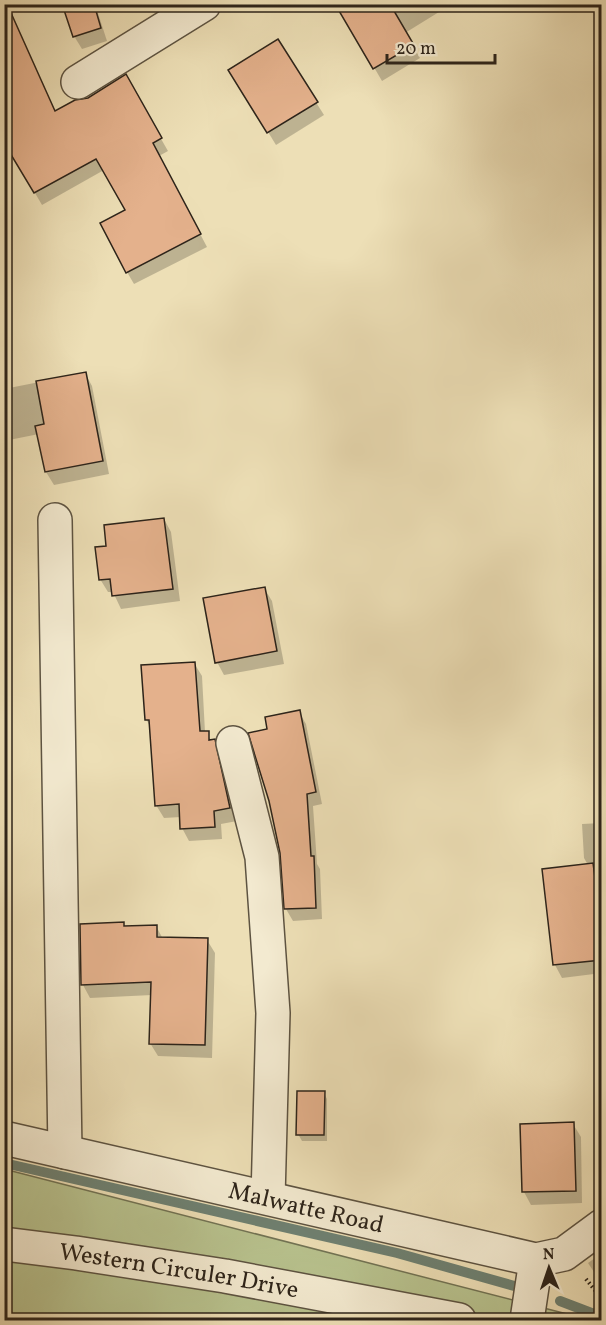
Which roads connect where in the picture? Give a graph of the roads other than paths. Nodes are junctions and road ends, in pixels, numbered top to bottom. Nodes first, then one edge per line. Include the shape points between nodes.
1 (204, 4) edge
2 (78, 82) dead end
3 (55, 520) dead end
4 (233, 743) dead end
5 (4, 1138) edge
6 (65, 1152) junction
7 (268, 1198) junction
8 (602, 1226) edge
9 (4, 1244) edge
10 (536, 1260) junction
11 (459, 1320) edge
12 (527, 1320) edge

1 - 2 street
3 - 6 street
4 - 7 street via 263,868 273,1013
5 - 6 street, Malwatte Road
6 - 7 street, Malwatte Road
7 - 10 street, Malwatte Road
8 - 10 street, Malwatte Road via 564,1254
9 - 11 street, Western Circuler Drive via 225,1276
10 - 12 street

